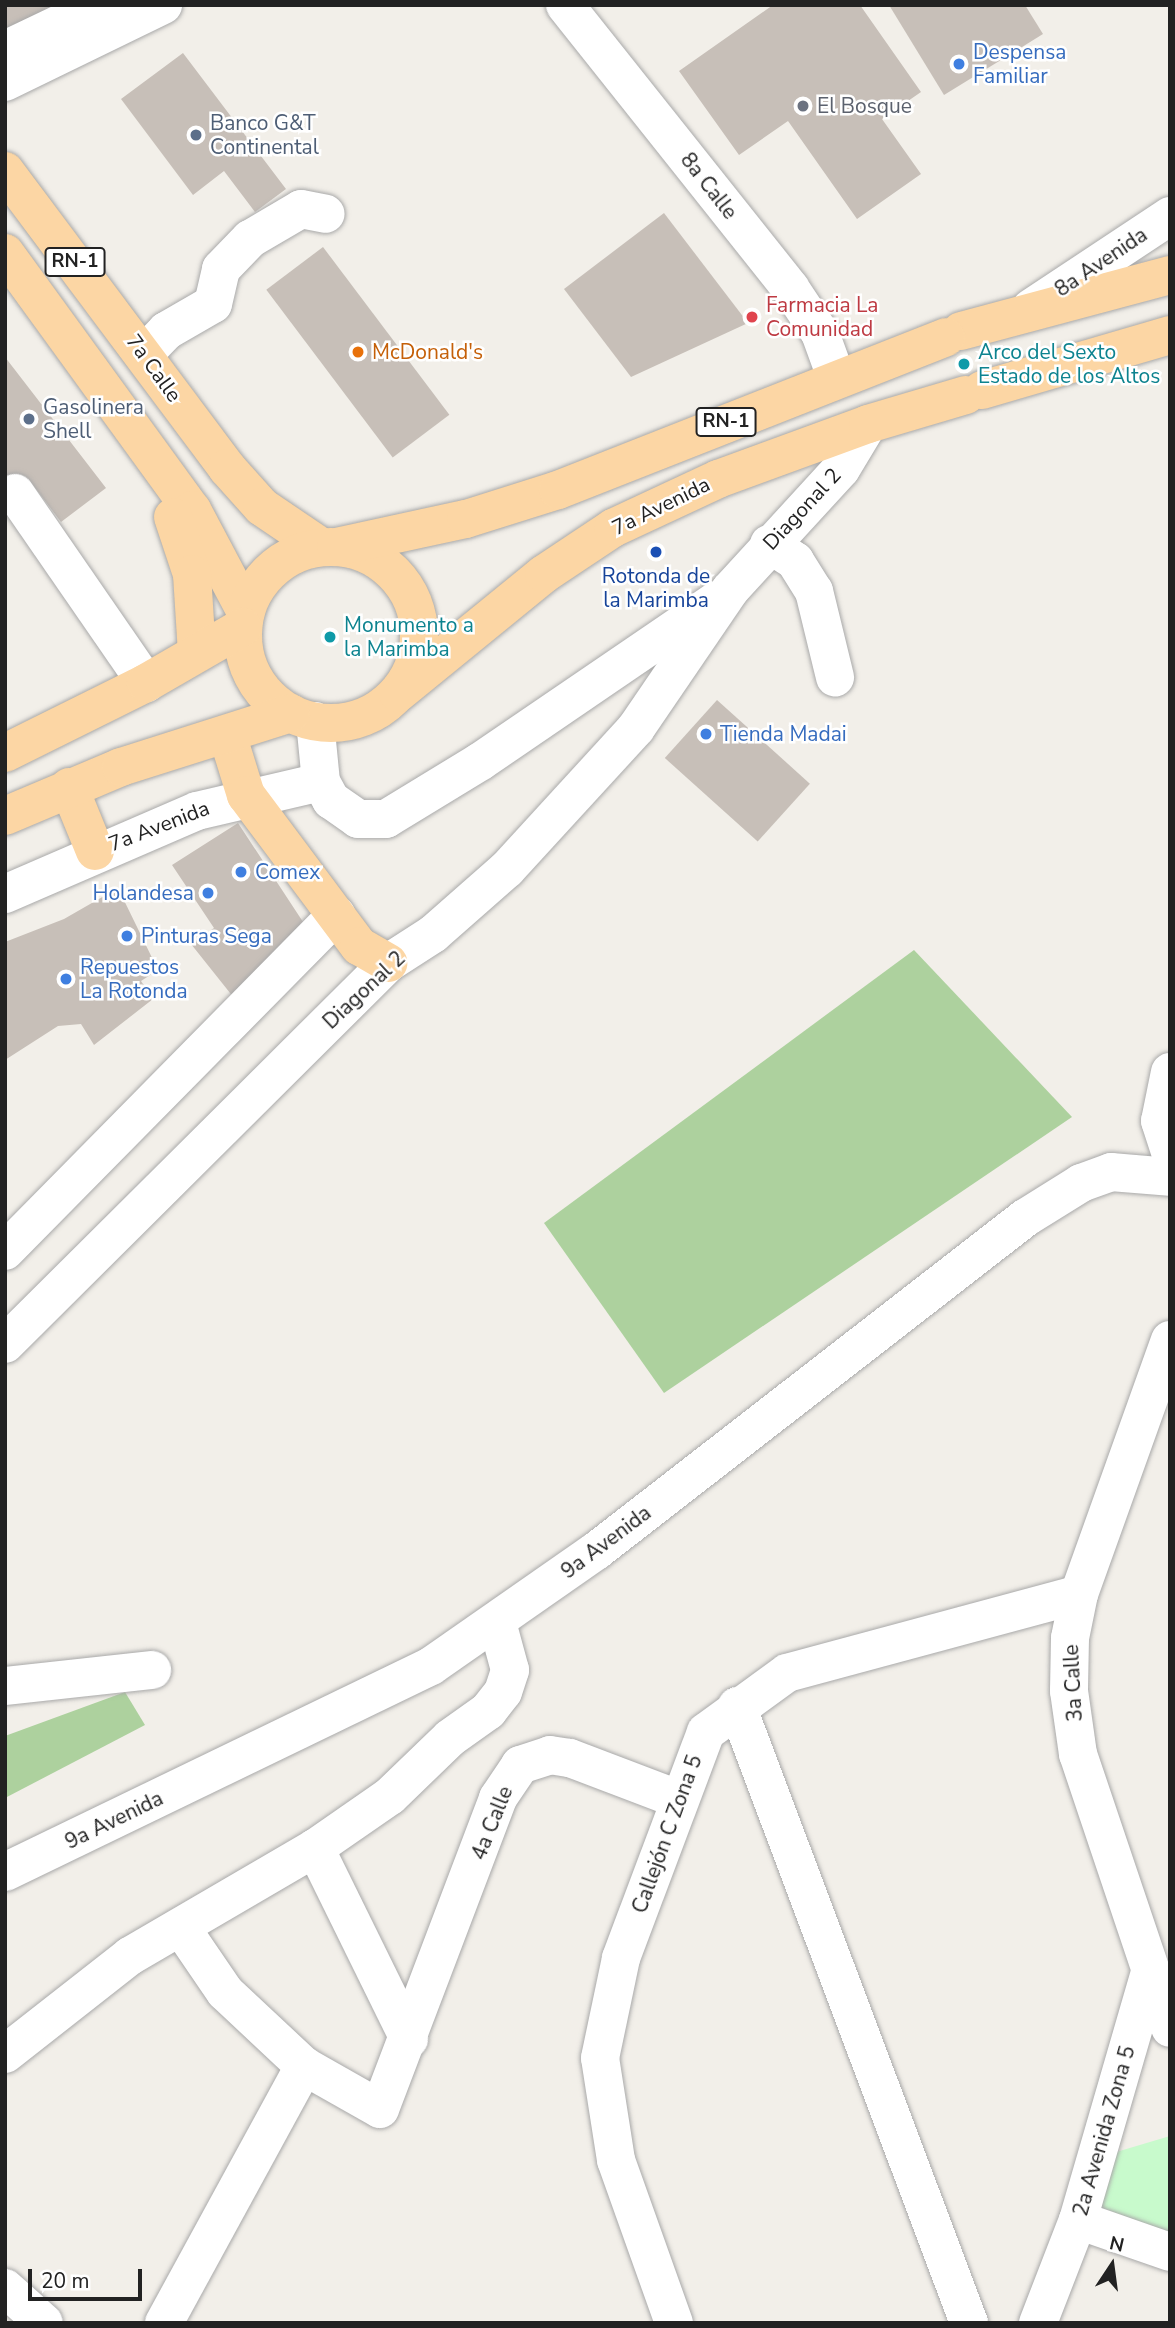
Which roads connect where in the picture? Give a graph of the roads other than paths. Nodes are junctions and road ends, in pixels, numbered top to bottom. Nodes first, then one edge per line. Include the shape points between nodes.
1 (99, 5) edge
2 (163, 5) edge
3 (565, 5) edge
4 (5, 50) edge
5 (5, 82) edge
6 (5, 171) edge
7 (326, 214) dead end
8 (1170, 216) edge
9 (5, 253) edge
10 (1170, 275) edge
11 (1031, 308) junction
12 (1170, 335) edge
13 (144, 354) junction
14 (836, 377) junction
15 (117, 402) junction
16 (868, 424) junction
17 (15, 493) dead end
18 (769, 544) junction
19 (328, 547) junction
20 (730, 590) junction
21 (244, 620) junction
22 (197, 653) junction
23 (835, 677) dead end
24 (146, 683) junction
25 (398, 693) junction
26 (303, 717) junction
27 (228, 737) junction
28 (5, 754) edge
29 (321, 782) junction
30 (69, 787) junction
31 (246, 796) junction
32 (5, 816) edge
33 (95, 851) junction
34 (5, 894) edge
35 (335, 915) junction
36 (388, 963) junction
37 (1170, 1072) edge
38 (1170, 1151) edge
39 (1170, 1177) edge
40 (19, 1223) edge
41 (5, 1251) edge
42 (1170, 1340) edge
43 (5, 1344) edge
44 (1079, 1594) junction
45 (497, 1622) junction
46 (152, 1670) dead end
47 (5, 1686) edge
48 (737, 1706) junction
49 (678, 1799) junction
50 (315, 1848) junction
51 (5, 1872) edge
52 (182, 1929) junction
53 (1149, 1976) junction
54 (1170, 2028) edge
55 (409, 2039) junction
56 (5, 2054) edge
57 (304, 2066) junction
58 (1078, 2220) junction
59 (1170, 2252) edge
60 (164, 2323) edge
61 (674, 2323) edge
62 (969, 2323) edge
63 (1038, 2323) edge

1 - 4 street
2 - 5 street
3 - 14 street, 8a Calle via 790,288 820,333
6 - 13 main road, 7a Calle / RN-1
7 - 13 street via 301,209 250,239 221,269 213,304 166,331
8 - 11 street, 8a Avenida
9 - 15 main road, RN-1
10 - 11 main road, RN-1
11 - 14 main road, RN-1
12 - 16 main road, 7a Avenida / RN-1
13 - 19 main road, 7a Calle / RN-1 via 262,507
14 - 19 main road, RN-1 via 506,508
15 - 21 main road, RN-1 via 192,510
15 - 22 main road via 183,541 192,574
16 - 18 street, Diagonal 2 via 841,469
16 - 25 main road, 7a Avenida / RN-1 via 718,479 613,528 544,574
17 - 24 street
18 - 20 street, Diagonal 2
18 - 23 street via 795,561 814,591
19 - 21 main road, RN-1 via 279,563 258,585
19 - 25 main road, RN-1 via 382,563 413,601 419,649
20 - 29 street, Diagonal 2 via 400,812 358,819 331,800
20 - 36 street, Diagonal 2 via 636,728 470,905
21 - 22 main road
21 - 26 main road, RN-1 via 255,680
22 - 24 main road
24 - 28 main road
25 - 26 main road, RN-1 via 353,720
26 - 27 main road
26 - 29 street
27 - 30 main road
27 - 31 main road
29 - 31 street, 7a Avenida
30 - 32 main road
30 - 33 main road
31 - 33 street, 7a Avenida
31 - 35 main road
33 - 34 street, 7a Avenida
35 - 36 main road via 359,946
35 - 40 street
36 - 43 street, Diagonal 2
37 - 38 street via 1160,1121
39 - 45 street, 9a Avenida via 1111,1172 1082,1182 1025,1218 596,1551
40 - 41 street
42 - 44 street, 3a Calle
44 - 48 street, Callejón C Zona 5 via 788,1673
44 - 53 street, 3a Calle via 1070,1638 1069,1691 1078,1754
45 - 50 street via 509,1653 503,1692 390,1796
45 - 51 street, 9a Avenida via 431,1667
46 - 47 street
48 - 49 street, Callejón C Zona 5 via 706,1732
48 - 62 street
49 - 55 street, 4a Calle via 570,1758 550,1755 520,1765 498,1798
49 - 61 street, Callejón C Zona 5 via 621,1958 600,2058 615,2160
50 - 52 street
50 - 55 street
52 - 56 street via 130,1956
52 - 57 street, 4a Calle via 225,1992
53 - 54 street, 3a Calle
53 - 58 street, 2a Avenida Zona 5
55 - 57 street, 4a Calle via 380,2109
57 - 60 street
58 - 59 street
58 - 63 street, 2a Avenida Zona 5

